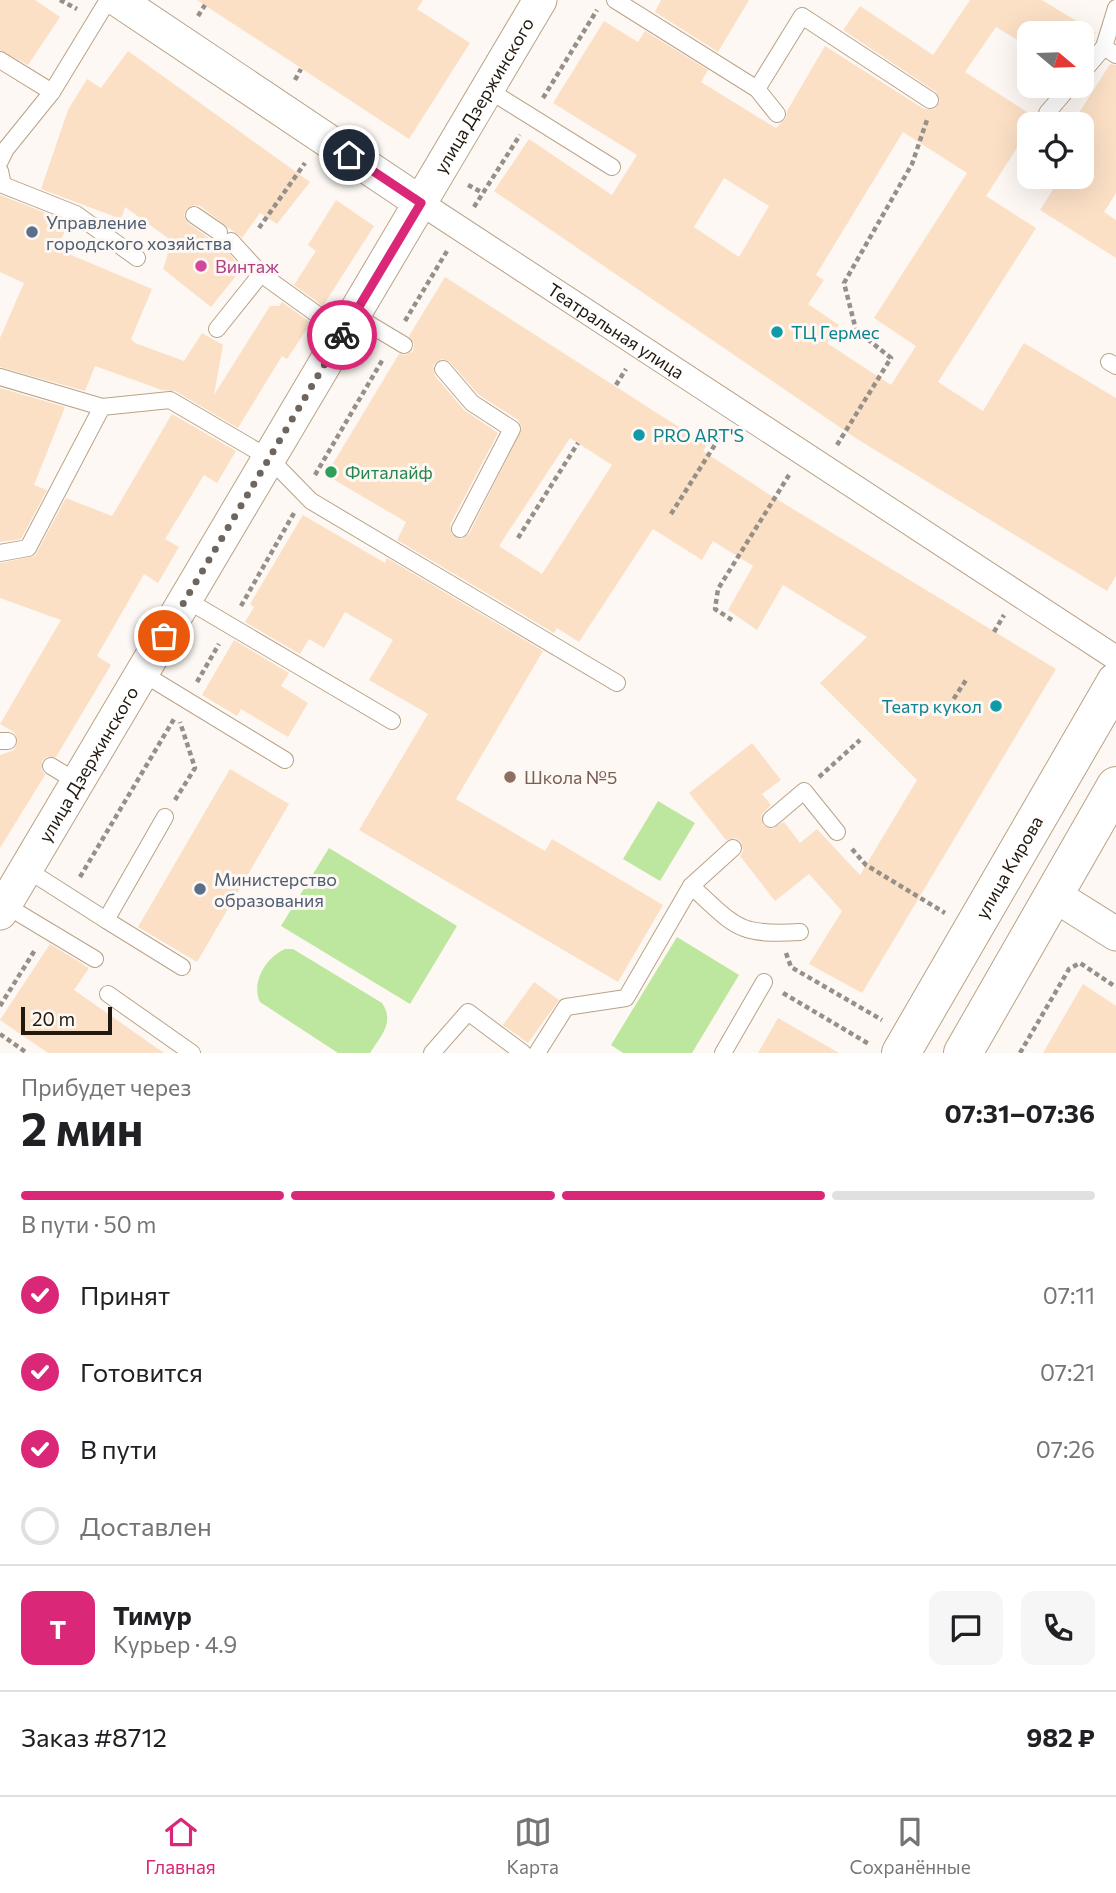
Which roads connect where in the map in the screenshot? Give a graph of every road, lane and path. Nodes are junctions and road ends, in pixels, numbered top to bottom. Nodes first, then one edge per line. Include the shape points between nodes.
1 (108, 0) edge
2 (118, 0) edge
3 (540, 0) edge
4 (615, 0) edge
5 (205, 5) dead end
6 (1116, 8) edge
7 (198, 16) dead end
8 (1110, 51) edge
9 (0, 60) edge
10 (1094, 64) edge
11 (301, 69) dead end
12 (295, 80) dead end
13 (487, 89) junction
14 (757, 89) junction
15 (52, 92) junction
16 (1060, 98) edge
17 (930, 100) joint
18 (1048, 112) edge
19 (777, 114) dead end
20 (2, 153) edge
21 (306, 162) dead end
22 (612, 167) dead end
23 (0, 171) edge
24 (421, 203) junction
25 (194, 215) dead end
26 (259, 228) dead end
27 (137, 258) dead end
28 (261, 274) junction
29 (349, 324) junction
30 (217, 329) dead end
31 (404, 345) dead end
32 (443, 369) dead end
33 (0, 377) edge
34 (102, 407) junction
35 (737, 410) junction
36 (578, 443) dead end
37 (269, 458) junction
38 (813, 460) junction
39 (671, 514) dead end
40 (460, 529) dead end
41 (519, 538) dead end
42 (0, 553) edge
43 (185, 599) junction
44 (732, 620) dead end
45 (1116, 658) edge
46 (142, 673) junction
47 (966, 680) dead end
48 (1116, 682) edge
49 (617, 683) dead end
50 (949, 706) dead end
51 (177, 715) dead end
52 (391, 721) dead end
53 (860, 740) dead end
54 (285, 760) dead end
55 (1116, 786) edge
56 (804, 791) junction
57 (165, 817) joint
58 (771, 818) dead end
59 (837, 832) joint
60 (733, 848) dead end
61 (26, 869) junction
62 (691, 886) junction
63 (1054, 895) junction
64 (3, 909) edge
65 (945, 914) dead end
66 (106, 920) junction
67 (800, 932) joint
68 (1116, 934) edge
69 (95, 959) dead end
70 (182, 967) dead end
71 (764, 982) joint
72 (1116, 987) edge
73 (107, 994) dead end
74 (0, 1034) edge
75 (885, 1039) edge
76 (27, 1053) edge
77 (192, 1053) edge
78 (432, 1053) edge
79 (523, 1053) edge
80 (537, 1053) edge
81 (723, 1053) edge
82 (963, 1053) edge
83 (1020, 1053) edge

1 - 15 lane
2 - 24 street, Театральная улица
3 - 13 street, улица Дзержинского
4 - 14 lane
5 - 7 path
6 - 8 lane
8 - 10 lane
9 - 15 lane
11 - 12 path
13 - 22 lane
13 - 24 street, улица Дзержинского
14 - 17 lane via 802,16
14 - 19 lane
15 - 20 lane
16 - 18 lane
17 - 38 path via 912,164 844,283 856,330 891,358
21 - 26 path
23 - 27 lane via 3,185 76,214
24 - 29 street, улица Дзержинского
24 - 35 street, Театральная улица
25 - 28 lane via 225,237
28 - 29 lane
28 - 30 lane
29 - 31 lane
29 - 37 street, улица Дзержинского
32 - 40 lane via 472,403 512,429
33 - 34 lane
34 - 37 lane via 170,400
34 - 42 lane via 28,548
35 - 38 street, Театральная улица
35 - 39 path
36 - 41 path
37 - 43 street, улица Дзержинского
37 - 49 lane via 311,501
38 - 44 path via 718,589 715,609
38 - 45 street, Театральная улица
43 - 46 street, улица Дзержинского
43 - 52 lane
46 - 54 lane
46 - 61 street, улица Дзержинского via 64,774
47 - 50 path
48 - 75 main road, улица Кирова
51 - 57 path via 195,768
53 - 56 path
55 - 63 main road
56 - 58 lane
56 - 59 lane
57 - 66 lane
59 - 65 path via 866,865
60 - 62 lane
61 - 64 street, улица Дзержинского
61 - 66 lane
62 - 67 lane via 743,930
62 - 80 lane via 626,998 566,1007
63 - 68 street
63 - 82 main road
64 - 69 lane
66 - 70 lane
67 - 75 path via 786,954 791,967
71 - 75 path
71 - 81 lane
72 - 83 path via 1080,963 1069,970
73 - 77 lane
74 - 76 path
78 - 79 lane via 468,1012

